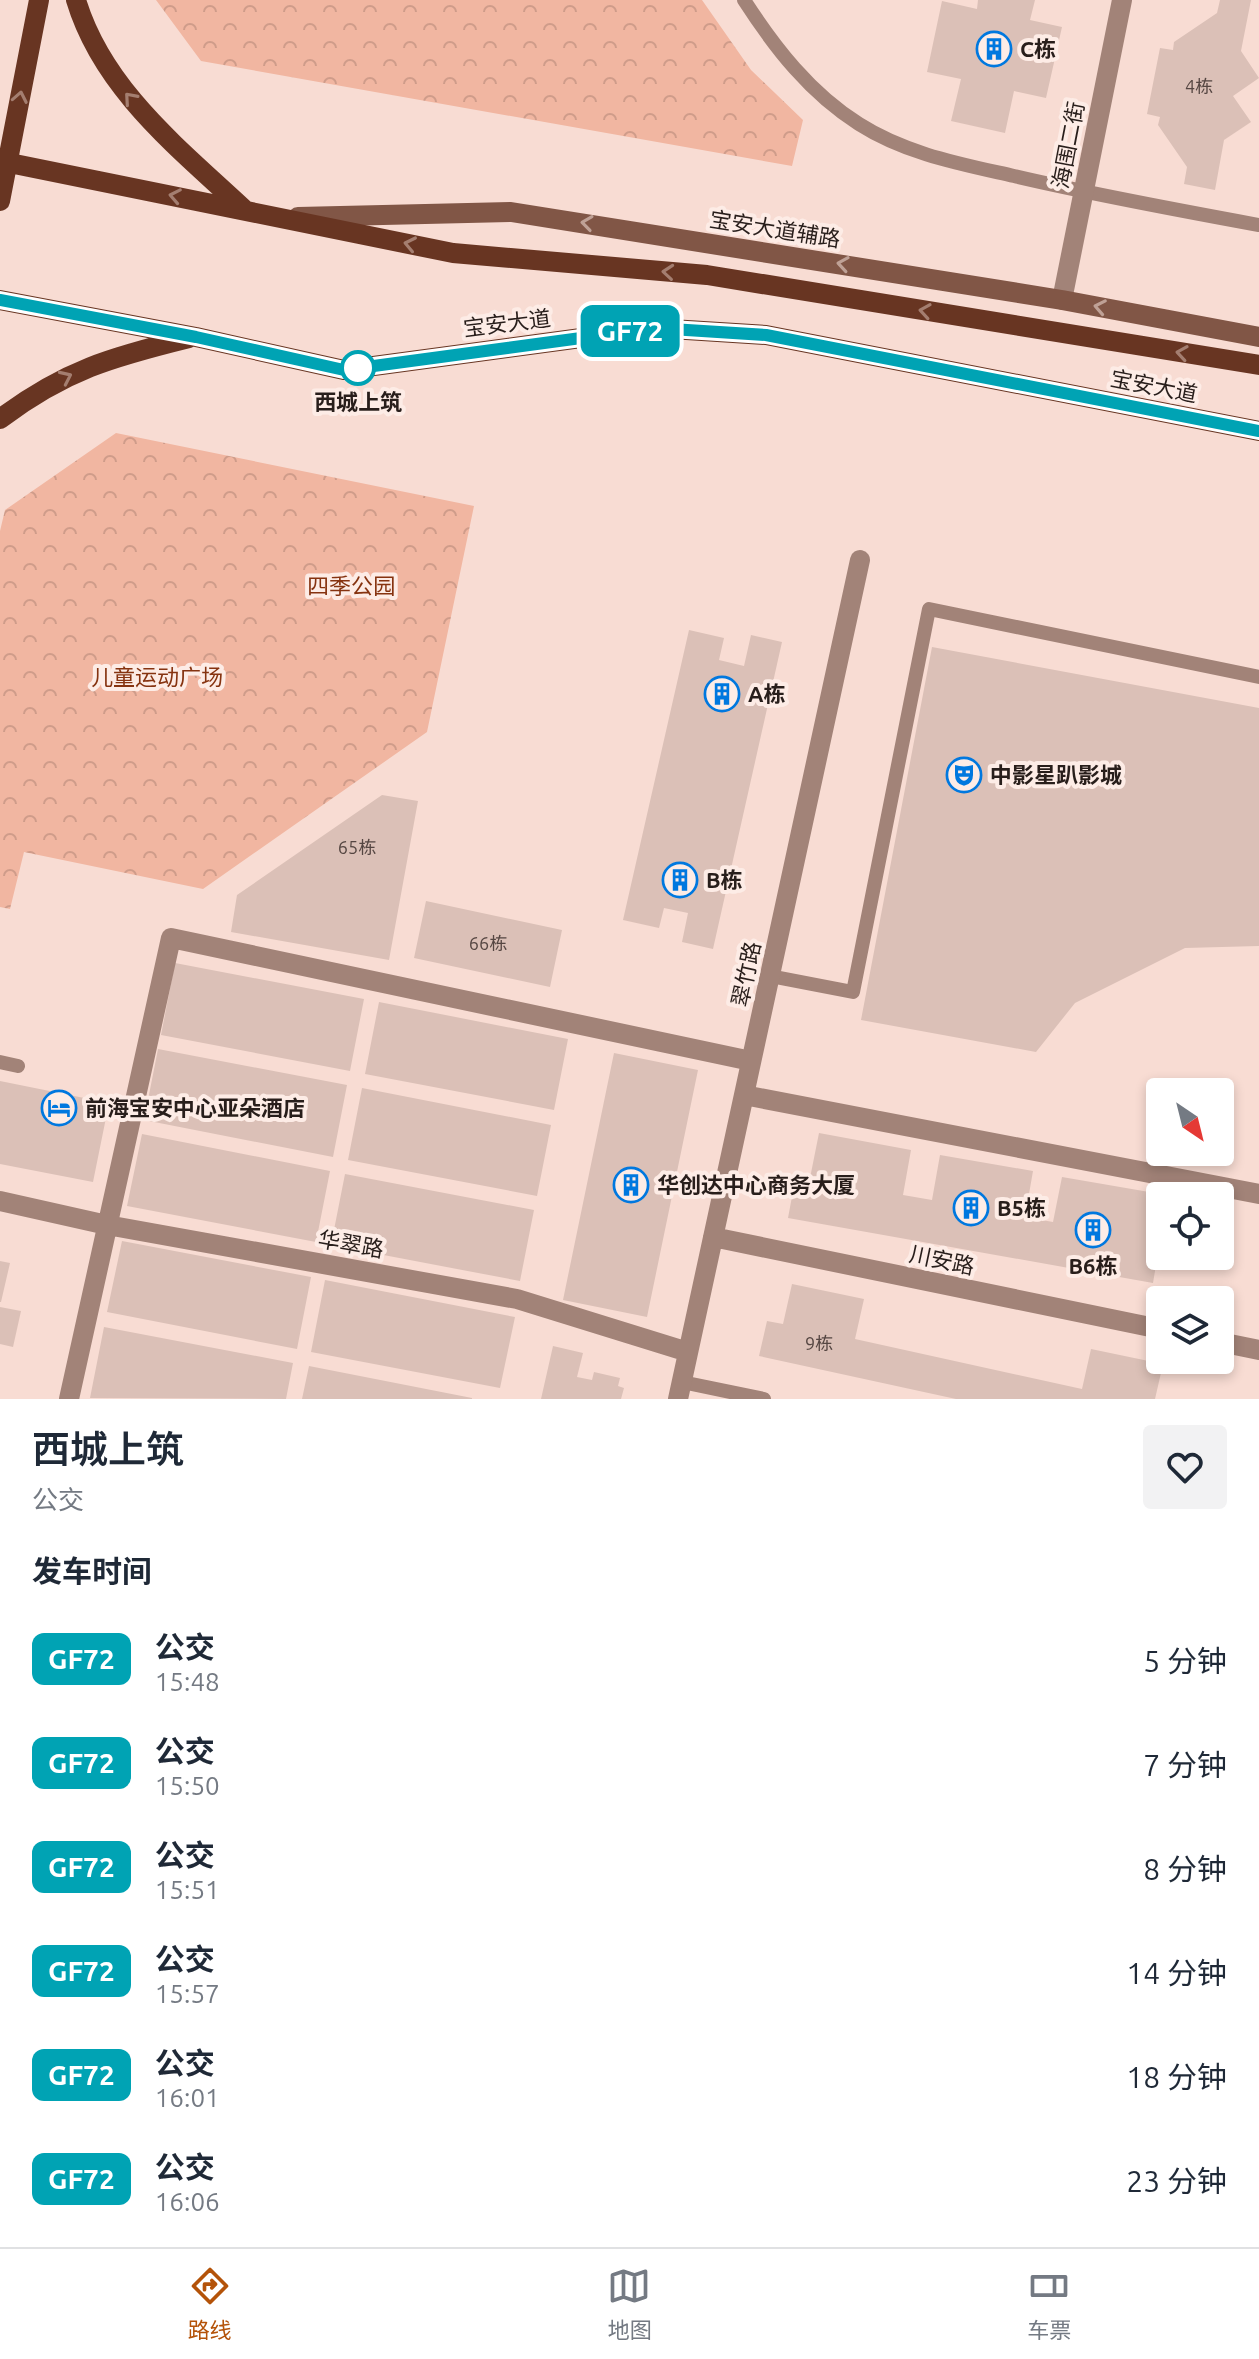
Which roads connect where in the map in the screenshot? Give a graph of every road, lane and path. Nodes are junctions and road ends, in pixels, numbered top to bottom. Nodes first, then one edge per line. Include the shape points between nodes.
1 (39, 0) edge
2 (76, 0) edge
3 (744, 0) edge
4 (1122, 0) edge
5 (4, 161) edge
6 (1083, 192) junction
7 (0, 201) edge
8 (246, 211) junction
9 (279, 217) junction
10 (1259, 225) edge
11 (0, 300) edge
12 (1062, 300) junction
13 (196, 337) junction
14 (1259, 337) edge
15 (1259, 365) edge
16 (0, 419) edge
17 (1259, 431) edge
18 (860, 560) dead end
19 (1259, 677) edge
20 (770, 976) junction
21 (751, 1061) junction
22 (0, 1062) edge
23 (18, 1066) dead end
24 (744, 1095) junction
25 (1259, 1194) edge
26 (0, 1201) edge
27 (107, 1225) junction
28 (713, 1237) junction
29 (1146, 1326) edge
30 (1234, 1345) edge
31 (1259, 1350) edge
32 (688, 1352) junction
33 (680, 1390) edge
34 (69, 1399) edge
35 (764, 1399) edge

5 -> 1 main road
8 -> 2 main road via 119,84 93,46
3 - 6 lane via 792,67 859,124 933,158
4 - 6 street, 海围二街
5 - 7 main road
8 -> 5 main road, 宝安大道
6 - 10 lane
6 - 12 street, 海围二街
8 - 9 main road, 宝安大道
12 -> 9 main road, 宝安大道辅路 via 511,212
15 -> 9 main road, 宝安大道 via 707,275 453,253
11 - 13 main road, 宝安大道
14 -> 12 main road, 宝安大道辅路
16 -> 13 main road via 61,378 112,357
13 - 17 main road, 宝安大道 via 344,370 655,328 766,335
18 - 20 street, 翠竹路
19 - 20 lane via 929,609 853,992
20 - 21 street, 翠竹路
21 - 24 street, 翠竹路
21 - 27 street via 171,938
22 - 23 lane
24 - 25 street
24 - 28 street, 翠竹路
26 - 27 street, 华翠路
27 - 32 street, 华翠路 via 517,1299
27 - 34 street
28 - 29 street, 川安路
28 - 32 street, 翠竹路
30 - 31 street
32 - 33 street, 翠竹路
33 - 35 lane

